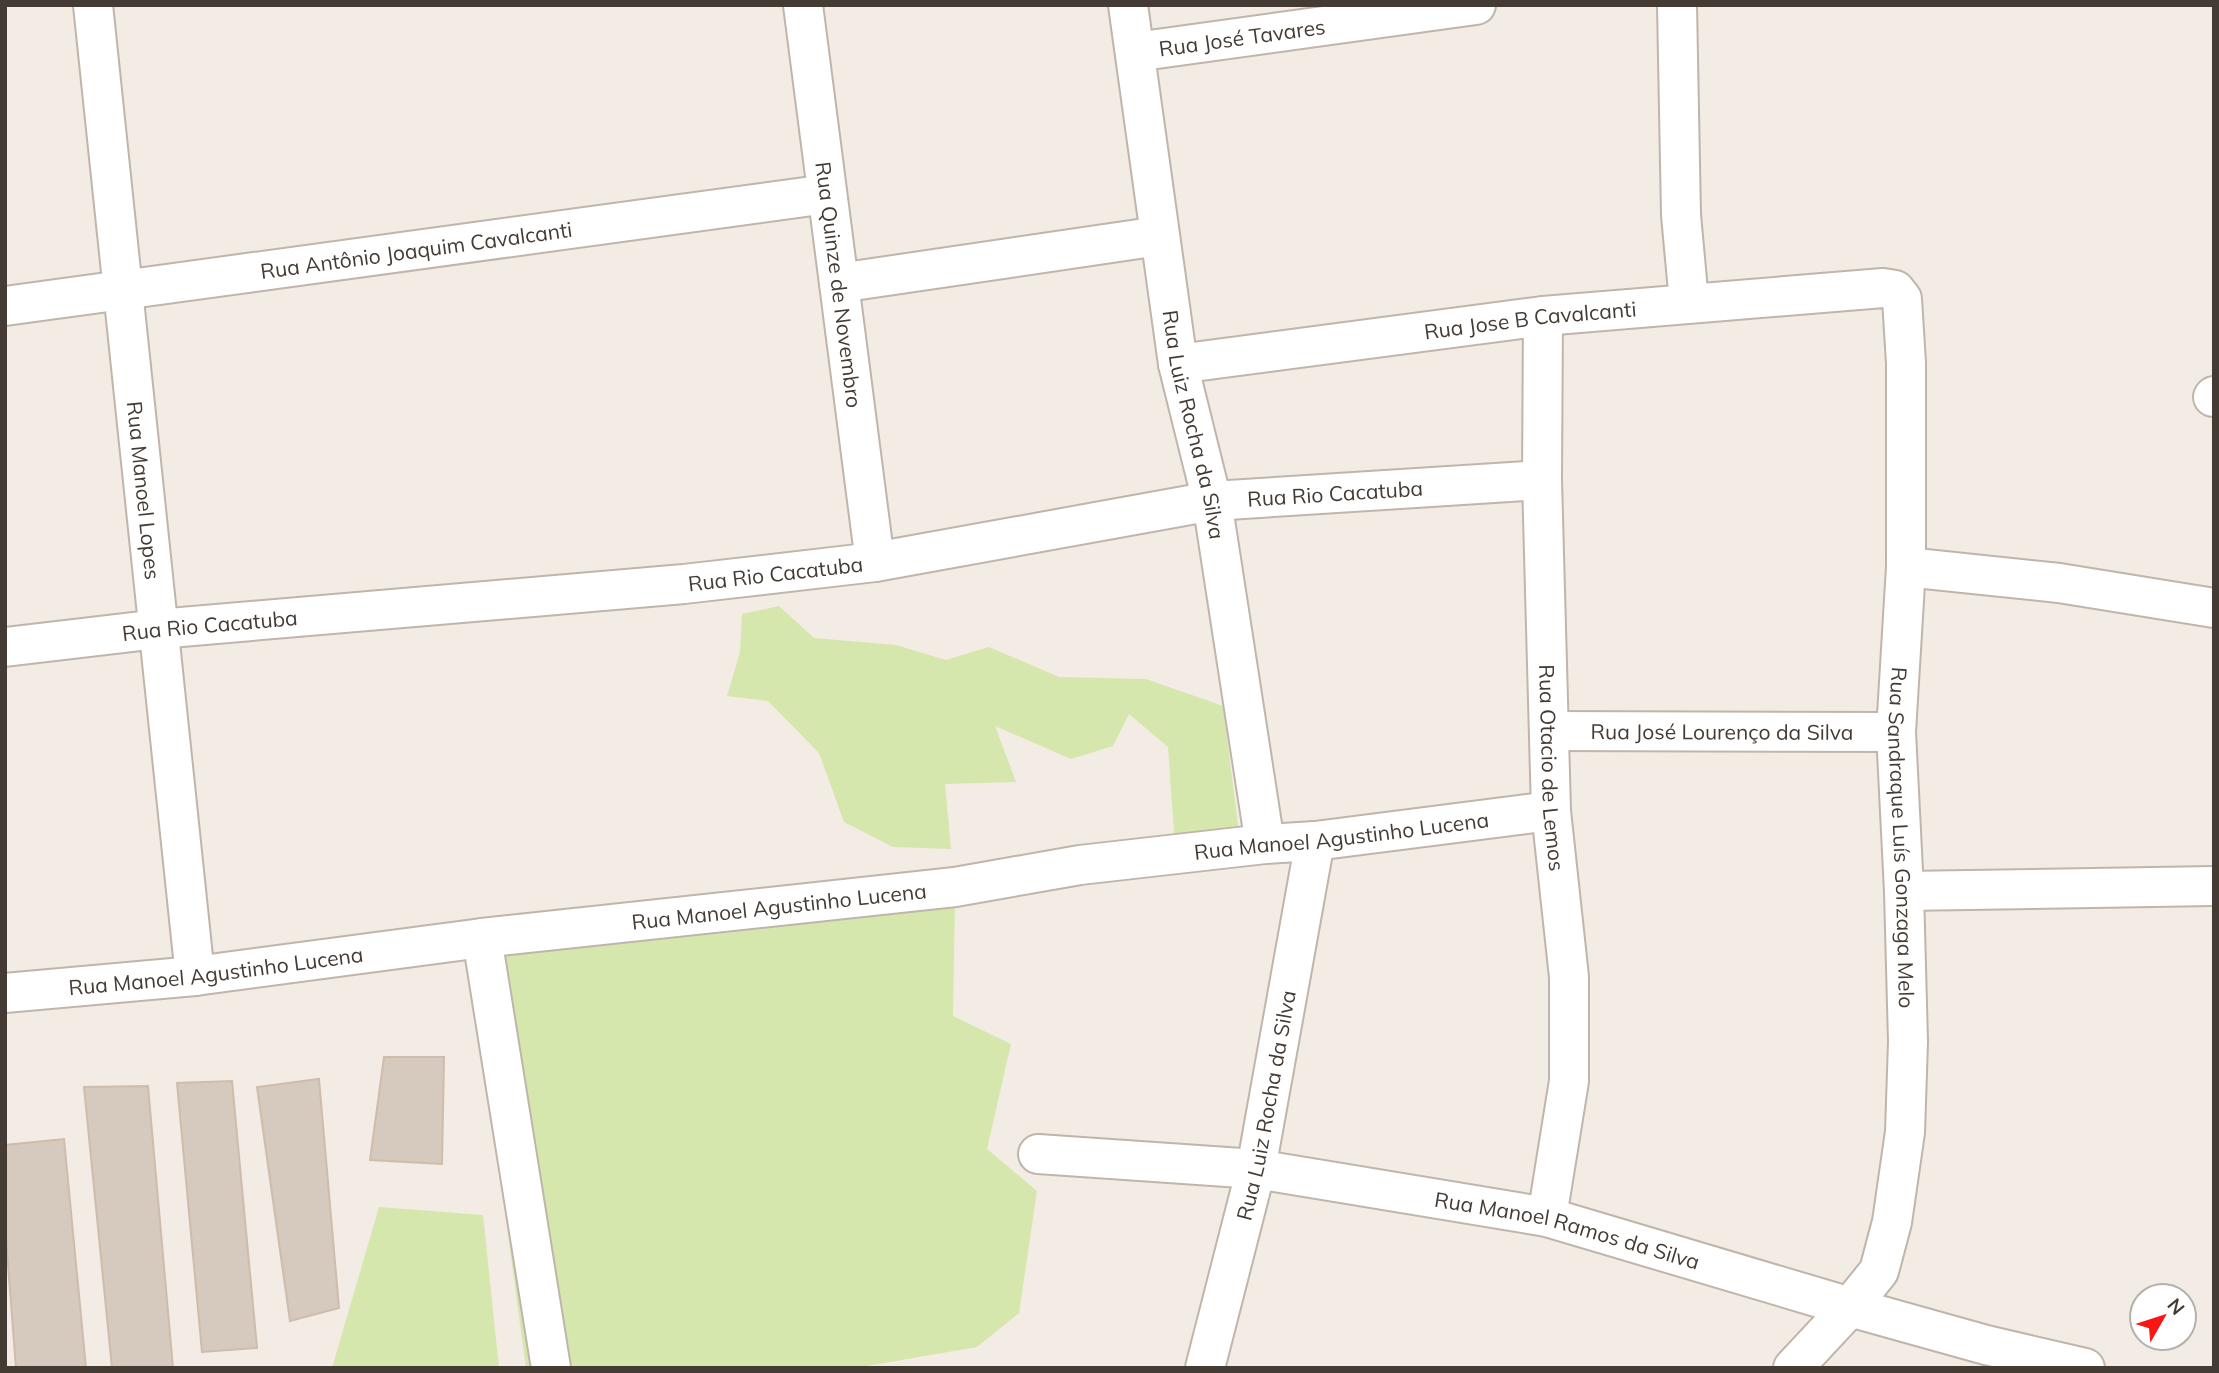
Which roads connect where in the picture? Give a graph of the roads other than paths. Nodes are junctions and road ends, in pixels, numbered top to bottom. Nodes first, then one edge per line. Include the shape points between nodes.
1 (93, 5) edge
2 (803, 5) edge
3 (1128, 5) edge
4 (1476, 5) edge
5 (1677, 5) edge
6 (1135, 52) junction
7 (827, 194) junction
8 (1159, 236) junction
9 (839, 283) junction
10 (1883, 288) joint
11 (123, 291) junction
12 (1689, 302) junction
13 (5, 306) edge
14 (1543, 316) junction
15 (1178, 364) junction
16 (1542, 480) junction
17 (1212, 501) junction
18 (875, 562) junction
19 (1906, 567) junction
20 (2214, 608) edge
21 (158, 629) junction
22 (5, 647) edge
23 (1549, 731) junction
24 (1896, 733) junction
25 (1551, 811) junction
26 (1315, 841) junction
27 (1265, 844) junction
28 (2214, 886) edge
29 (1905, 891) junction
30 (482, 938) junction
31 (195, 976) junction
32 (5, 993) edge
33 (1038, 1154) dead end
34 (1256, 1169) junction
35 (1547, 1217) junction
36 (1850, 1307) junction
37 (1996, 1356) edge
38 (551, 1368) edge
39 (1205, 1368) edge
40 (1793, 1368) edge
41 (2085, 1368) edge

1 - 11 street, Rua Manoel Lopes
2 - 7 street, Rua Quinze de Novembro
3 - 6 street, Rua Luiz Rocha da Silva
4 - 6 street, Rua José Tavares
5 - 12 street via 1681,215
6 - 8 street, Rua Luiz Rocha da Silva
7 - 9 street, Rua Quinze de Novembro
7 - 11 street, Rua Antônio Joaquim Cavalcanti
8 - 9 street
8 - 15 street, Rua Luiz Rocha da Silva
9 - 18 street, Rua Quinze de Novembro
10 - 12 street, Rua Jose B Cavalcanti
10 - 19 street, Rua Sandraque Luís Gonzaga Melo via 1895,290 1903,306
11 - 13 street, Rua Antônio Joaquim Cavalcanti
11 - 21 street, Rua Manoel Lopes
12 - 14 street, Rua Jose B Cavalcanti
14 - 15 street, Rua Jose B Cavalcanti
14 - 16 street, Rua Otacio de Lemos
15 - 17 street, Rua Luiz Rocha da Silva
16 - 17 street, Rua Rio Cacatuba
16 - 23 street, Rua Otacio de Lemos
17 - 18 street, Rua Rio Cacatuba
17 - 27 street, Rua Luiz Rocha da Silva
18 - 21 street, Rua Rio Cacatuba via 684,584
19 - 20 street via 2059,583
19 - 24 street, Rua Sandraque Luís Gonzaga Melo
21 - 22 street, Rua Rio Cacatuba
21 - 31 street, Rua Manoel Lopes
23 - 24 street, Rua José Lourenço da Silva
23 - 25 street, Rua Otacio de Lemos
24 - 29 street, Rua Sandraque Luís Gonzaga Melo
25 - 26 street, Rua Manoel Agustinho Lucena
25 - 35 street, Rua Otacio de Lemos via 1569,976 1569,1081
26 - 27 street, Rua Manoel Agustinho Lucena
26 - 34 street, Rua Luiz Rocha da Silva
27 - 30 street, Rua Manoel Agustinho Lucena via 1080,864 955,887
28 - 29 street
29 - 36 street, Rua Sandraque Luís Gonzaga Melo via 1909,1042 1905,1132 1892,1222 1879,1271
30 - 31 street, Rua Manoel Agustinho Lucena
30 - 38 street
31 - 32 street, Rua Manoel Agustinho Lucena
33 - 34 street, Rua Manoel Ramos da Silva
34 - 35 street, Rua Manoel Ramos da Silva
34 - 39 street, Rua Luiz Rocha da Silva
35 - 36 street, Rua Manoel Ramos da Silva
36 - 37 street, Rua Manoel Ramos da Silva
36 - 40 street, Rua Sandraque Luís Gonzaga Melo
37 - 41 street, Rua Manoel Ramos da Silva

